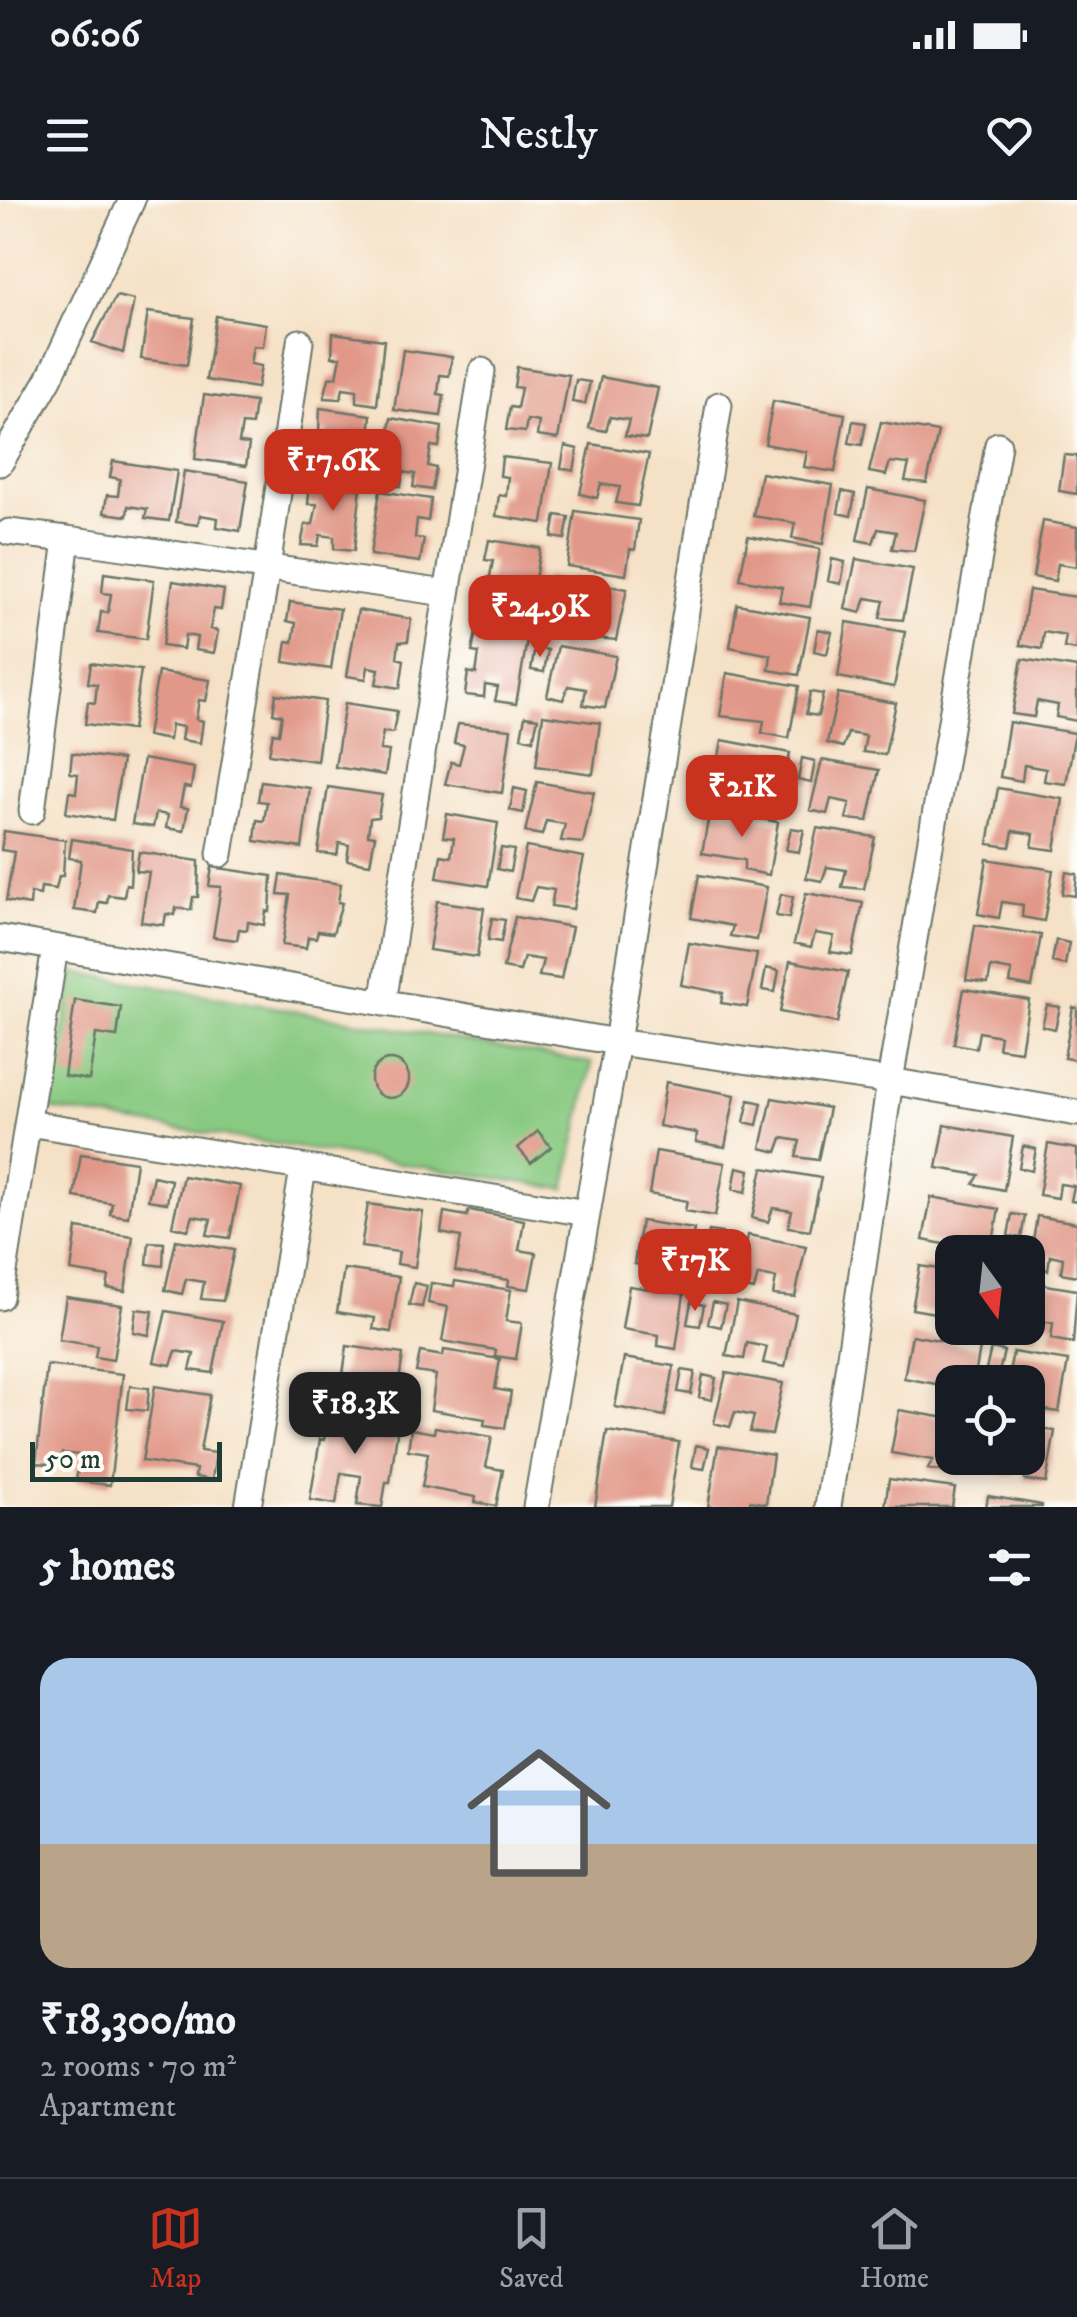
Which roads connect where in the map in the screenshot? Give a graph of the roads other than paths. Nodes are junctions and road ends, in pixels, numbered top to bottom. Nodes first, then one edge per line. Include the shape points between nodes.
1 (132, 200) edge
2 (300, 342) dead end
3 (482, 371) dead end
4 (718, 405) dead end
5 (998, 446) dead end
6 (0, 463) edge
7 (8, 532) dead end
8 (67, 539) junction
9 (267, 568) junction
10 (446, 593) junction
11 (32, 811) dead end
12 (220, 854) dead end
13 (0, 938) edge
14 (56, 948) junction
15 (383, 1003) junction
16 (616, 1042) junction
17 (890, 1082) junction
18 (1077, 1113) edge
19 (28, 1123) junction
20 (303, 1169) junction
21 (587, 1214) junction
22 (0, 1296) edge
23 (248, 1507) edge
24 (536, 1507) edge
25 (828, 1507) edge

1 - 6 street via 49,379
2 - 9 street
3 - 10 street
4 - 16 street
5 - 17 street
7 - 8 street
8 - 9 street
8 - 11 street
9 - 10 street
9 - 12 street
10 - 15 street
13 - 14 street
14 - 15 street
14 - 19 street
15 - 16 street
16 - 17 street
16 - 21 street
17 - 18 street
17 - 25 street
19 - 20 street
19 - 22 street
20 - 21 street
20 - 23 street
21 - 24 street

